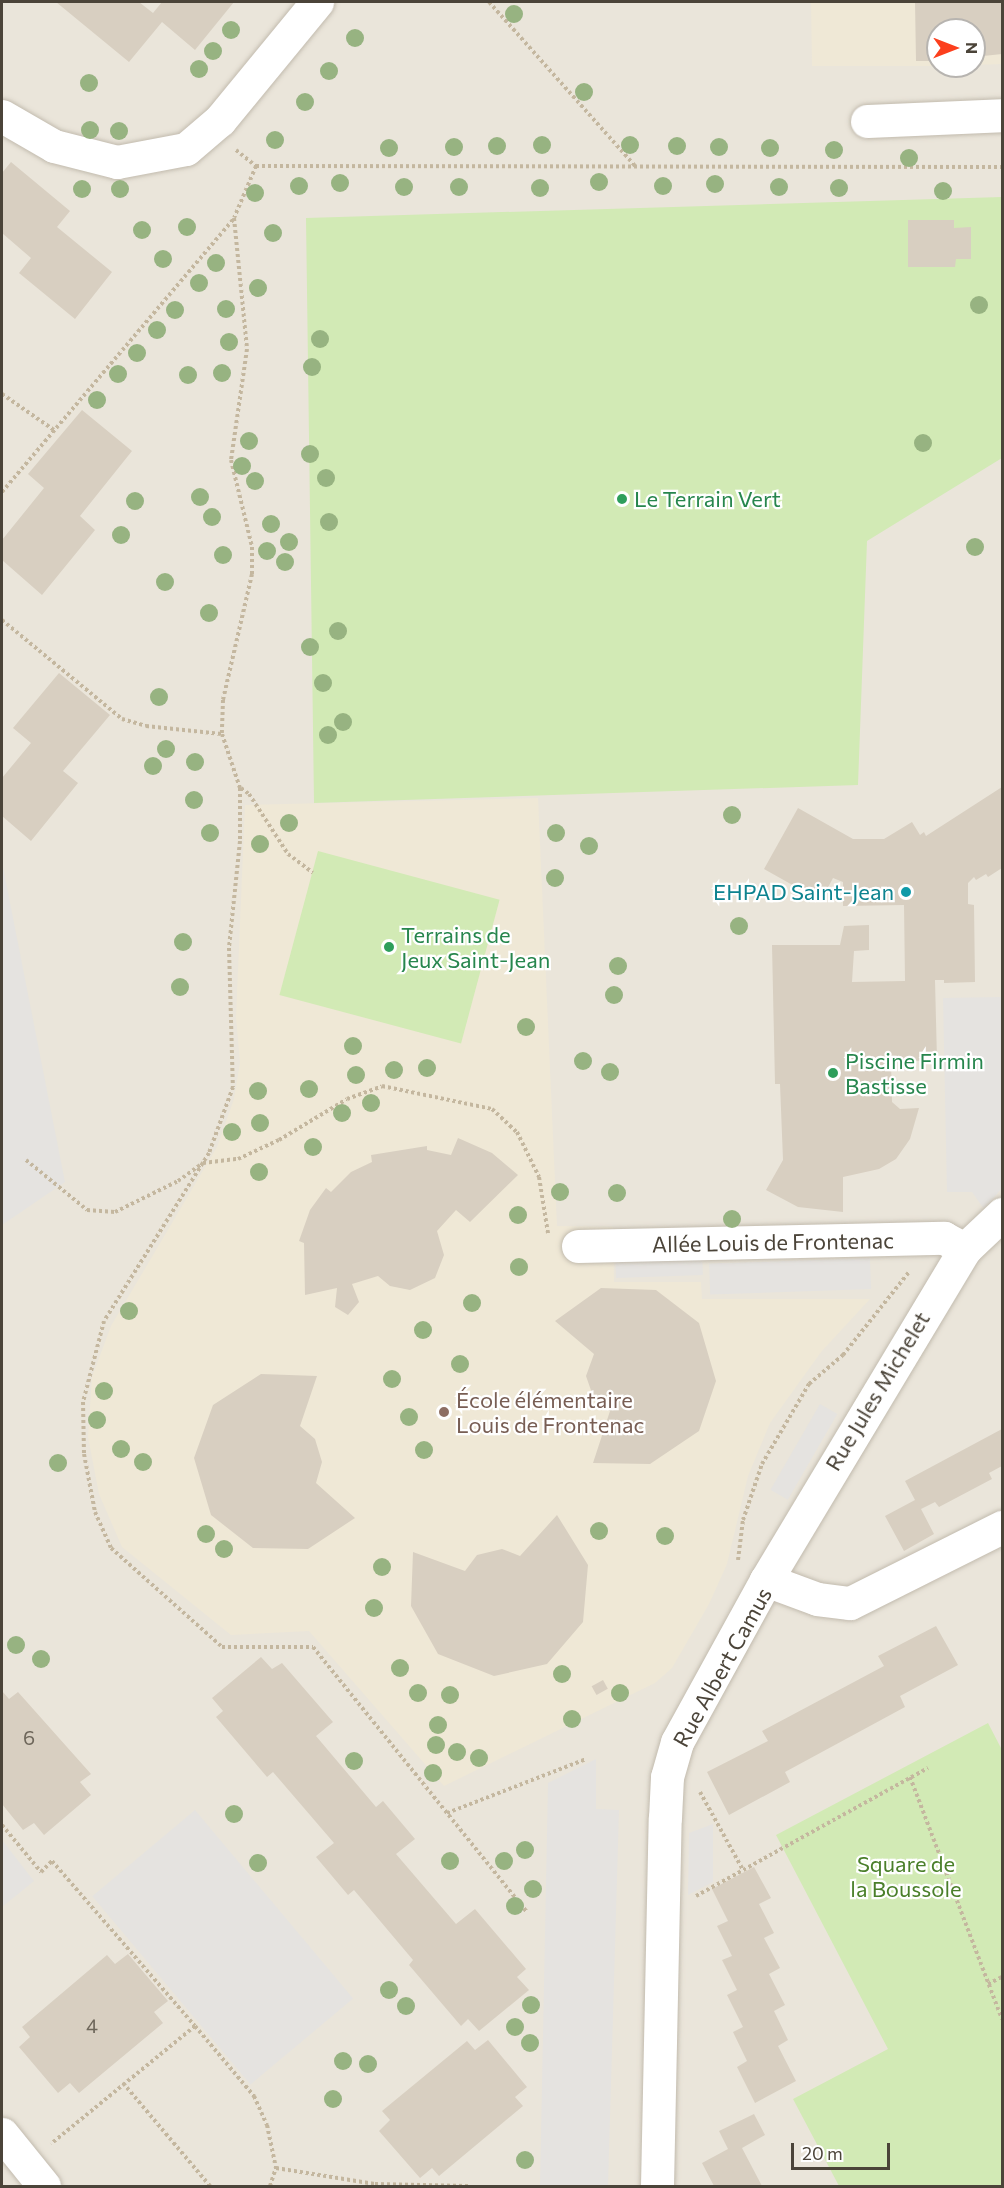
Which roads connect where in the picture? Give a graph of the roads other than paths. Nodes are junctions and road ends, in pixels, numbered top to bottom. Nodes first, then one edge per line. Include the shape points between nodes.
1 (317, 2) edge
2 (2, 116) edge
3 (1002, 116) edge
4 (867, 121) dead end
5 (1002, 1214) edge
6 (578, 1246) road end
7 (965, 1249) junction
8 (1002, 1527) edge
9 (766, 1580) junction
10 (2, 2134) edge
11 (35, 2175) edge
12 (657, 2187) edge

1 - 2 street via 210,128 186,149 117,162 54,146
3 - 4 street
5 - 7 street, Rue Jules Michelet
6 - 7 street, Allée Louis de Frontenac via 944,1238
7 - 9 street, Rue Jules Michelet
8 - 9 street, Rue Albert Camus via 850,1603 818,1599
9 - 12 street, Rue Albert Camus via 675,1748 667,1777
10 - 11 street

